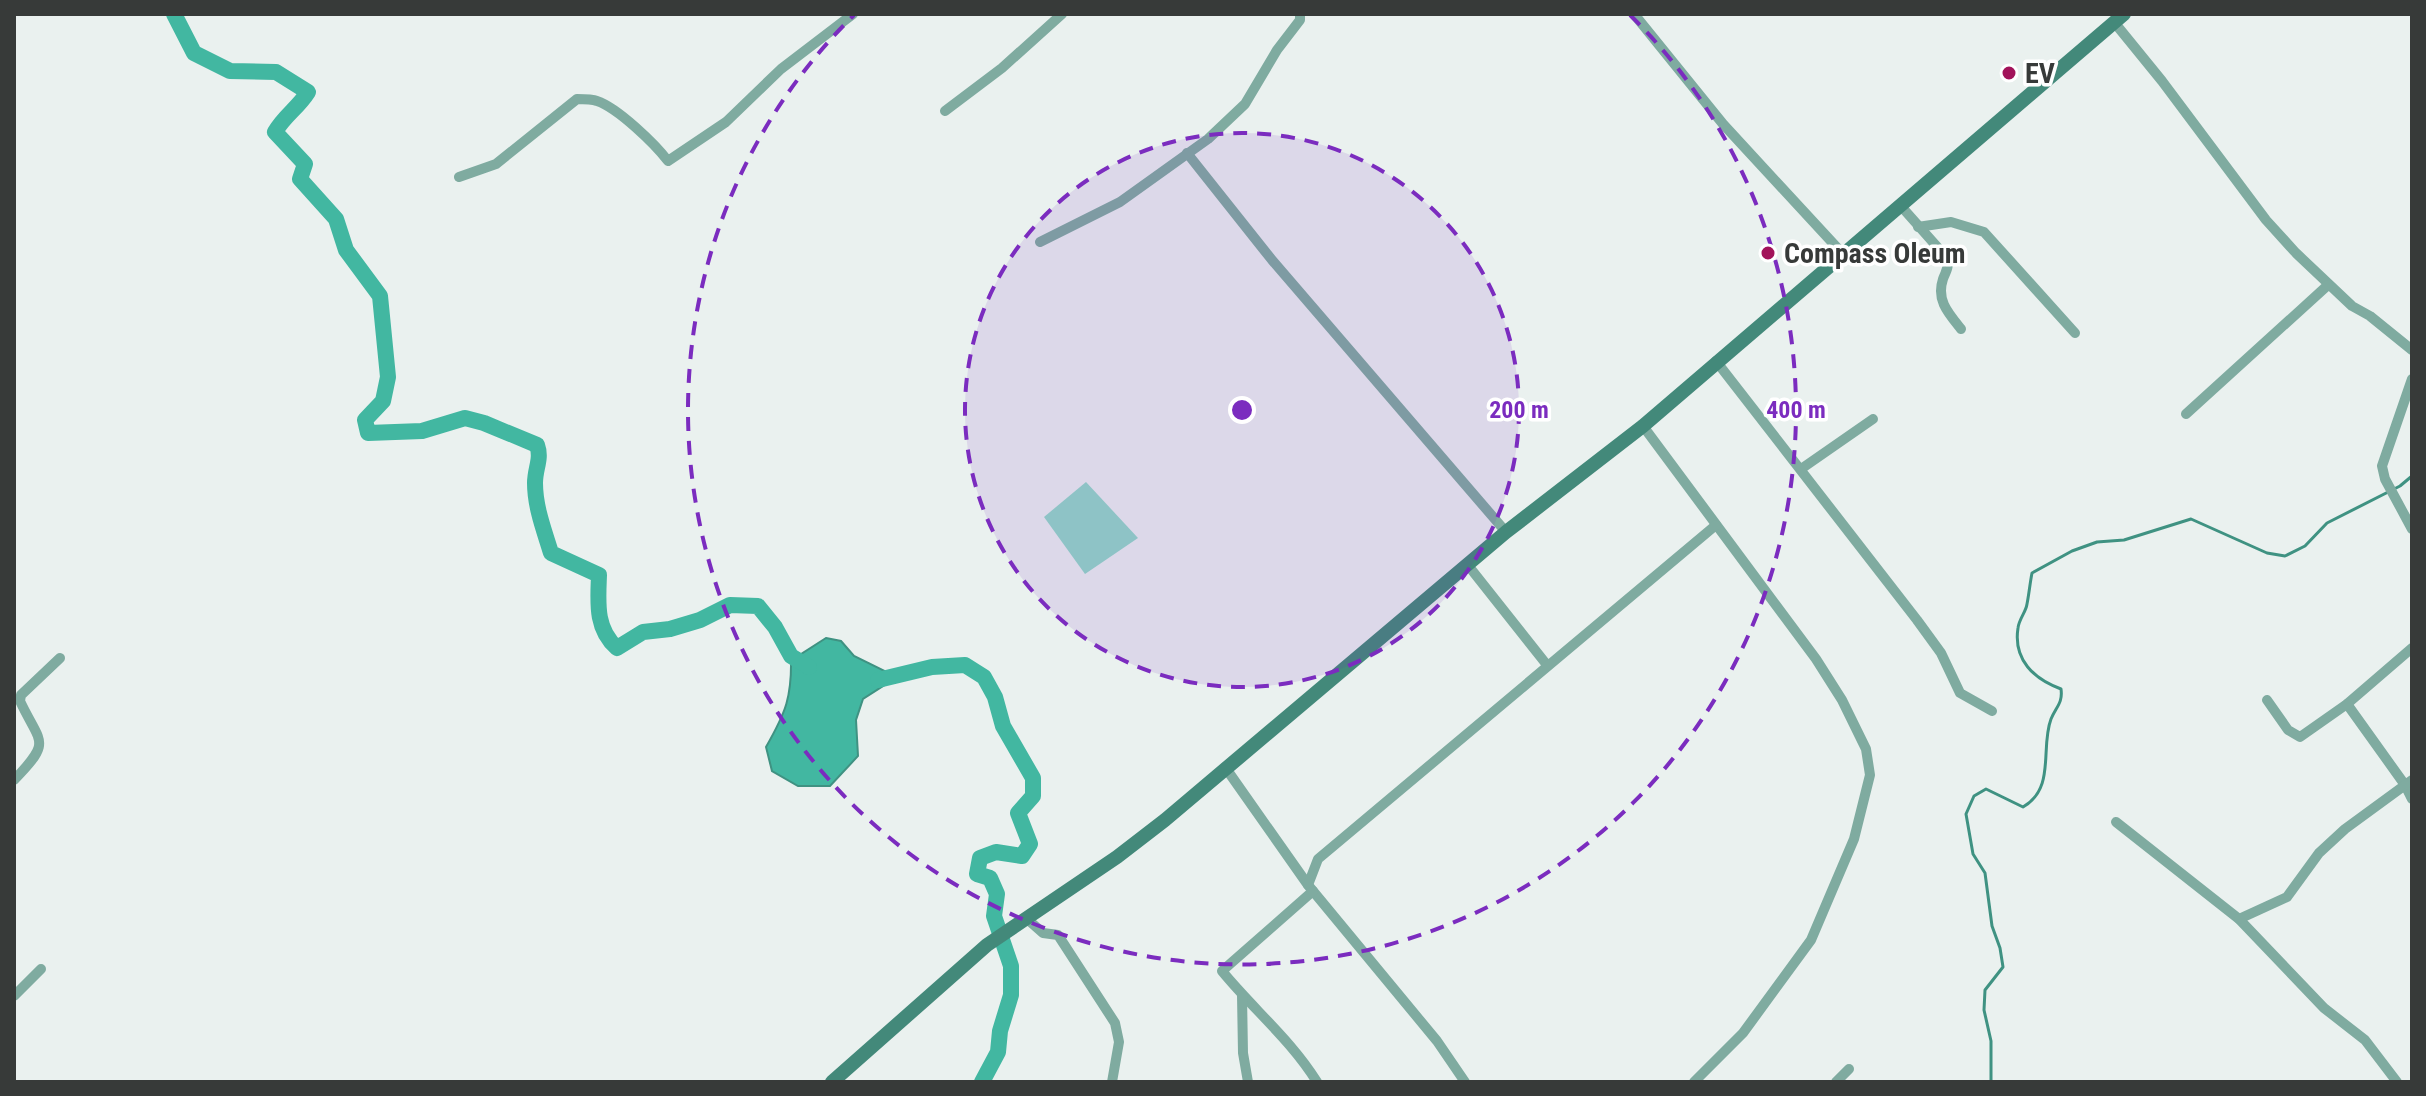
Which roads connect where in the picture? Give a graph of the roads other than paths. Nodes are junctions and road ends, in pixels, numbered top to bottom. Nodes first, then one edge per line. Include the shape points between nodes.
1 (853, 14) edge
2 (1062, 14) edge
3 (1300, 14) edge
4 (1634, 14) edge
5 (2119, 18) edge
6 (945, 111) dead end
7 (1187, 153) junction
8 (459, 177) dead end
9 (1900, 205) junction
10 (1918, 227) junction
11 (1040, 242) dead end
12 (1842, 253) junction
13 (2328, 285) junction
14 (1961, 329) dead end
15 (2075, 333) dead end
16 (2412, 350) edge
17 (1716, 361) junction
18 (2412, 379) edge
19 (2186, 414) dead end
20 (1873, 419) dead end
21 (1643, 426) junction
22 (1801, 469) junction
23 (1716, 525) junction
24 (2412, 529) edge
25 (1506, 532) junction
26 (1467, 564) junction
27 (2412, 648) edge
28 (60, 658) dead end
29 (1547, 665) junction
30 (2267, 700) dead end
31 (2347, 704) junction
32 (1992, 711) dead end
33 (1225, 767) junction
34 (14, 780) edge
35 (2409, 782) edge
36 (2412, 799) edge
37 (2116, 822) dead end
38 (1318, 859) junction
39 (1294, 863) junction
40 (1310, 888) junction
41 (1026, 918) junction
42 (2239, 919) junction
43 (41, 969) dead end
44 (1242, 995) junction
45 (14, 996) edge
46 (1849, 1069) dead end
47 (832, 1082) edge
48 (1112, 1082) edge
49 (1248, 1082) edge
50 (1317, 1082) edge
51 (1465, 1082) edge
52 (1694, 1082) edge
53 (1836, 1082) edge
54 (2397, 1082) edge

1 - 8 street via 781,69 726,122 668,161 619,115 597,101 577,99 496,164
2 - 6 street
3 - 7 street via 1245,104
4 - 12 street via 1723,124
5 - 9 main road
5 - 13 street via 2266,220
7 - 11 street via 1120,202
7 - 25 street
9 - 10 street
9 - 12 main road
10 - 14 street via 1949,263 1941,299
10 - 15 street via 1951,222 1984,232
12 - 17 main road
13 - 16 street
13 - 19 street
17 - 21 main road
17 - 22 street
18 - 24 street via 2382,466
20 - 22 street
21 - 23 street
21 - 25 main road
22 - 32 street via 1941,653 1960,693
23 - 29 street
23 - 52 street via 1842,700 1866,749 1870,775 1854,839 1811,940 1743,1033
25 - 26 main road
26 - 29 street
26 - 33 main road
27 - 31 street
28 - 34 street via 21,695 40,743
29 - 38 street
30 - 31 street via 2288,730 2300,737
31 - 35 street
33 - 39 street
33 - 41 main road via 1117,857
35 - 36 street
35 - 42 street via 2319,853 2287,897
37 - 42 street
38 - 39 street
38 - 40 street
39 - 40 street
40 - 44 street via 1222,971
40 - 51 street
41 - 47 main road via 987,945
41 - 48 street via 1043,933 1058,935 1115,1023 1119,1042
42 - 54 street via 2324,1008 2365,1040
43 - 45 street
44 - 49 street
44 - 50 street via 1293,1047
46 - 53 street

